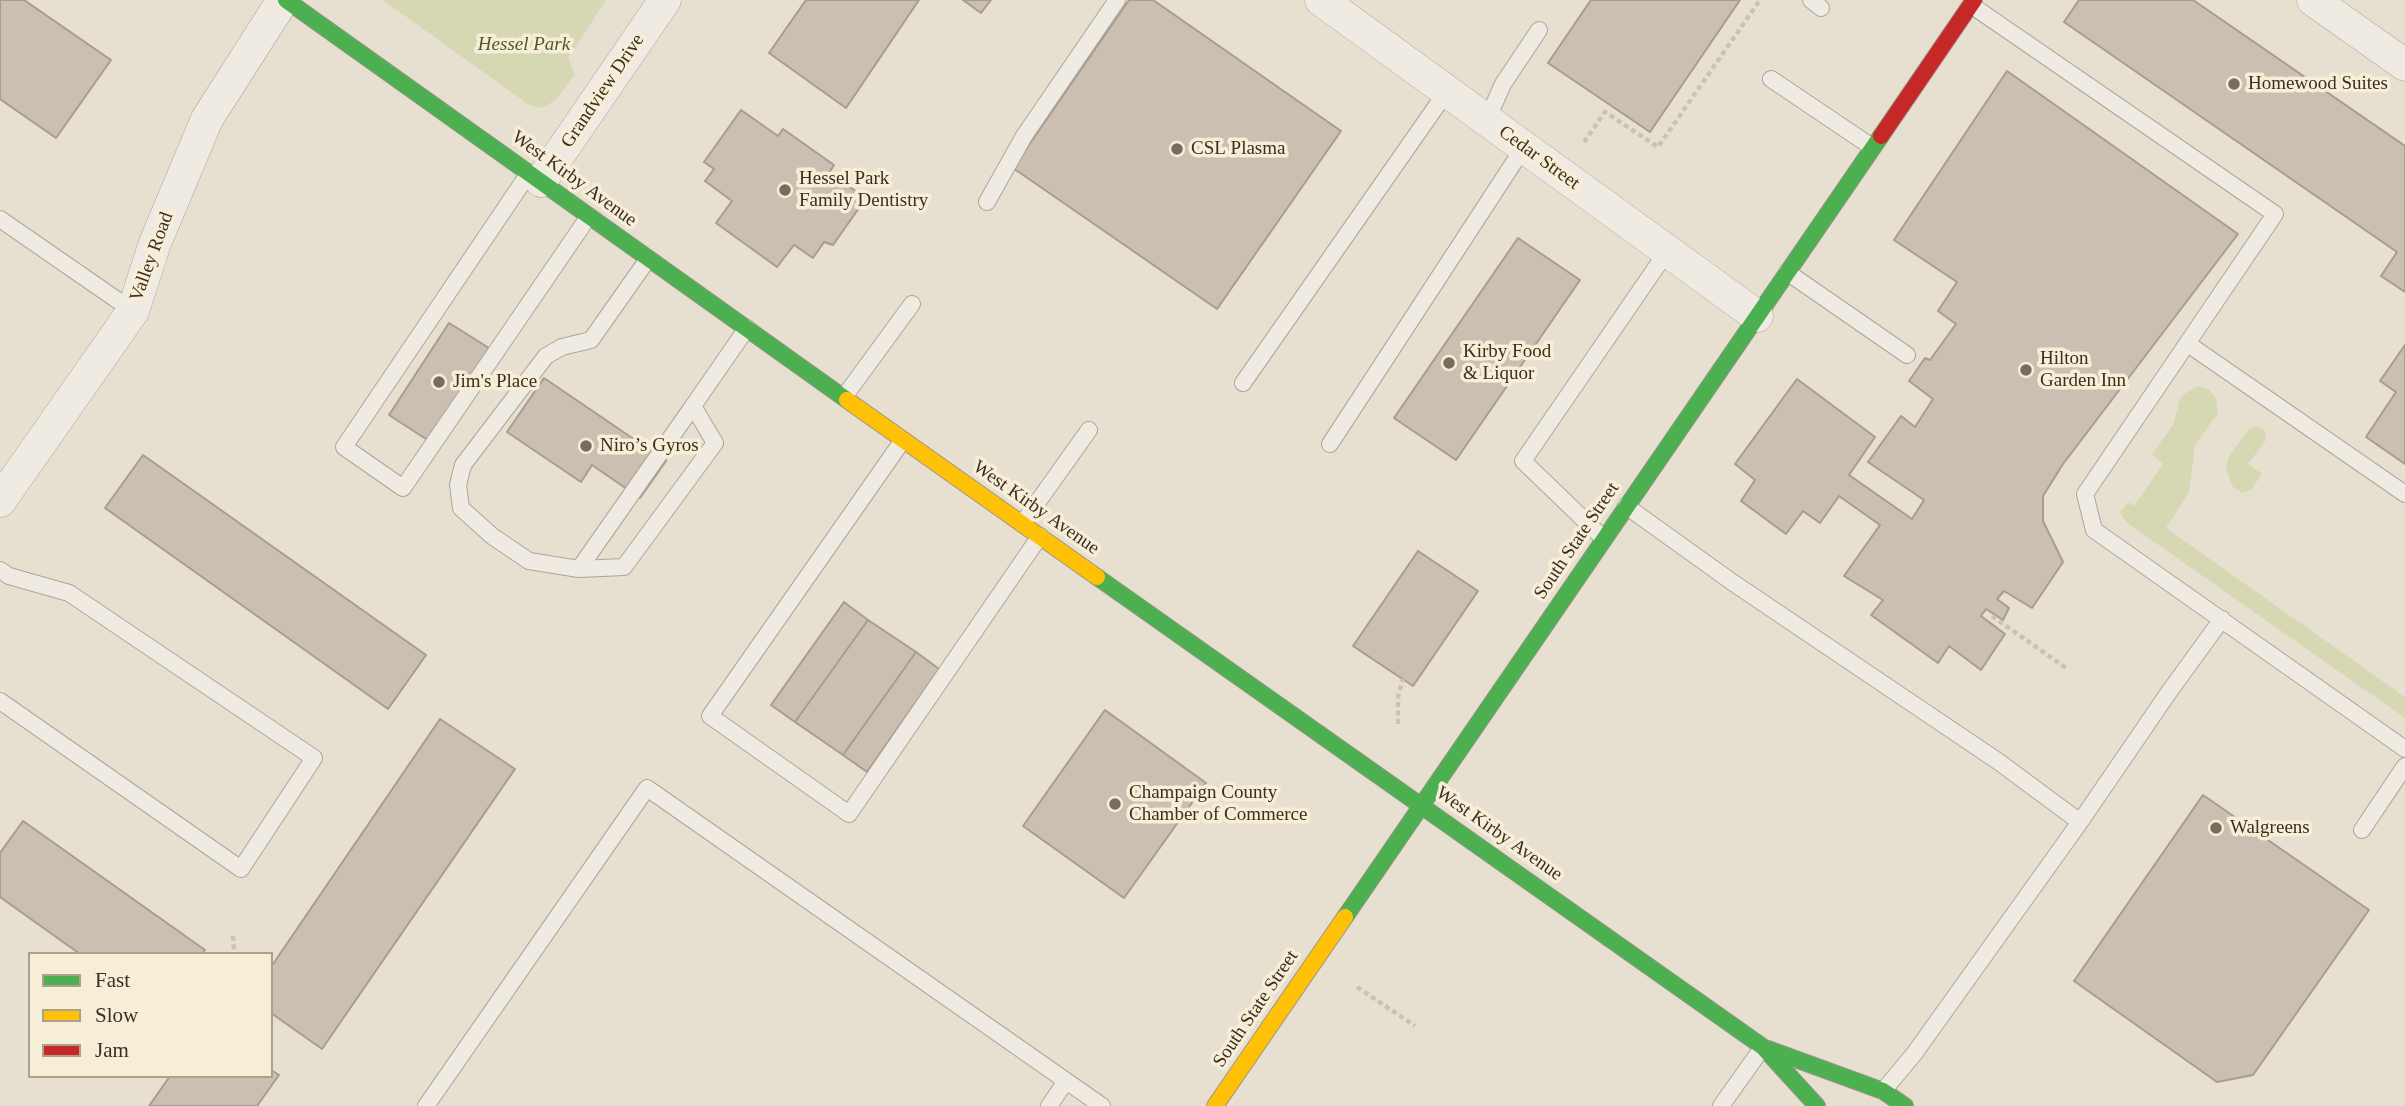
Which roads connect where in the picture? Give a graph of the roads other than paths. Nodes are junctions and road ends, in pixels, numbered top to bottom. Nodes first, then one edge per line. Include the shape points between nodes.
1 (285, 0) edge
2 (665, 0) edge
3 (1117, 0) edge
4 (1321, 0) edge
5 (2313, 0) edge
6 (1972, 2) edge
7 (1539, 30) dead end
8 (2405, 65) edge
9 (1771, 79) dead end
10 (1447, 91) junction
11 (1487, 120) junction
12 (1524, 146) junction
13 (1872, 147) junction
14 (535, 177) junction
15 (986, 202) dead end
16 (589, 216) junction
17 (0, 219) edge
18 (1668, 250) junction
19 (648, 258) junction
20 (1787, 272) junction
21 (912, 304) dead end
22 (133, 311) junction
23 (1757, 316) junction
24 (747, 328) junction
25 (2188, 344) junction
26 (1908, 355) dead end
27 (1243, 383) dead end
28 (844, 397) junction
29 (693, 406) junction
30 (1089, 430) dead end
31 (903, 440) junction
32 (1330, 443) dead end
33 (2405, 494) edge
34 (0, 500) edge
35 (1626, 506) junction
36 (1022, 524) junction
37 (1040, 536) junction
38 (1604, 539) junction
39 (579, 569) junction
40 (0, 570) edge
41 (2222, 619) junction
42 (0, 701) edge
43 (2405, 748) edge
44 (2405, 766) edge
45 (1421, 805) junction
46 (2080, 822) junction
47 (2362, 830) dead end
48 (1763, 1047) junction
49 (1066, 1081) junction
50 (1883, 1091) junction
51 (426, 1106) edge
52 (1049, 1106) edge
53 (1102, 1106) edge
54 (1214, 1106) edge
55 (1721, 1106) edge
56 (1817, 1106) edge
57 (1905, 1106) edge

1 - 14 main road, West Kirby Avenue
1 - 22 street, Valley Road via 207,119 155,243
2 - 14 street, Grandview Drive
3 - 15 lane via 1024,136
4 - 10 street, Cedar Street
5 - 8 street
6 - 13 main road, South State Street
6 - 25 lane via 2275,214
7 - 11 lane via 1503,84
9 - 13 lane
10 - 11 street, Cedar Street
10 - 27 lane
11 - 12 street, Cedar Street
12 - 18 street, Cedar Street
12 - 32 lane
13 - 20 main road, South State Street
14 - 16 main road, West Kirby Avenue
14 - 16 lane via 344,447 403,488
16 - 19 main road, West Kirby Avenue
17 - 22 lane
18 - 23 street, Cedar Street
18 - 38 lane via 1523,461
19 - 24 main road, West Kirby Avenue
19 - 39 lane via 591,340 546,356 463,465 458,485 461,508 501,542 529,561
20 - 23 main road, South State Street
20 - 26 lane
21 - 28 lane
22 - 34 street, Valley Road
23 - 35 main road, South State Street
24 - 28 main road, West Kirby Avenue
24 - 29 lane
25 - 33 lane
25 - 41 lane via 2085,494 2094,530
28 - 31 main road, West Kirby Avenue
29 - 39 lane
29 - 39 lane via 715,443 624,567
30 - 36 lane
31 - 36 main road, West Kirby Avenue
31 - 37 lane via 710,716 849,814
35 - 38 main road, South State Street
35 - 46 lane
36 - 37 main road, West Kirby Avenue
37 - 45 main road, West Kirby Avenue
38 - 45 main road, South State Street
40 - 42 lane via 69,593 314,758 241,869
41 - 43 lane
41 - 46 lane
44 - 47 lane
45 - 48 main road, West Kirby Avenue
45 - 54 main road, South State Street
46 - 50 lane
48 - 50 main road, West Kirby Avenue
48 - 55 lane
48 - 56 main road, West Kirby Avenue
49 - 51 lane via 647,788
49 - 52 lane
49 - 53 lane
50 - 57 main road, West Kirby Avenue

